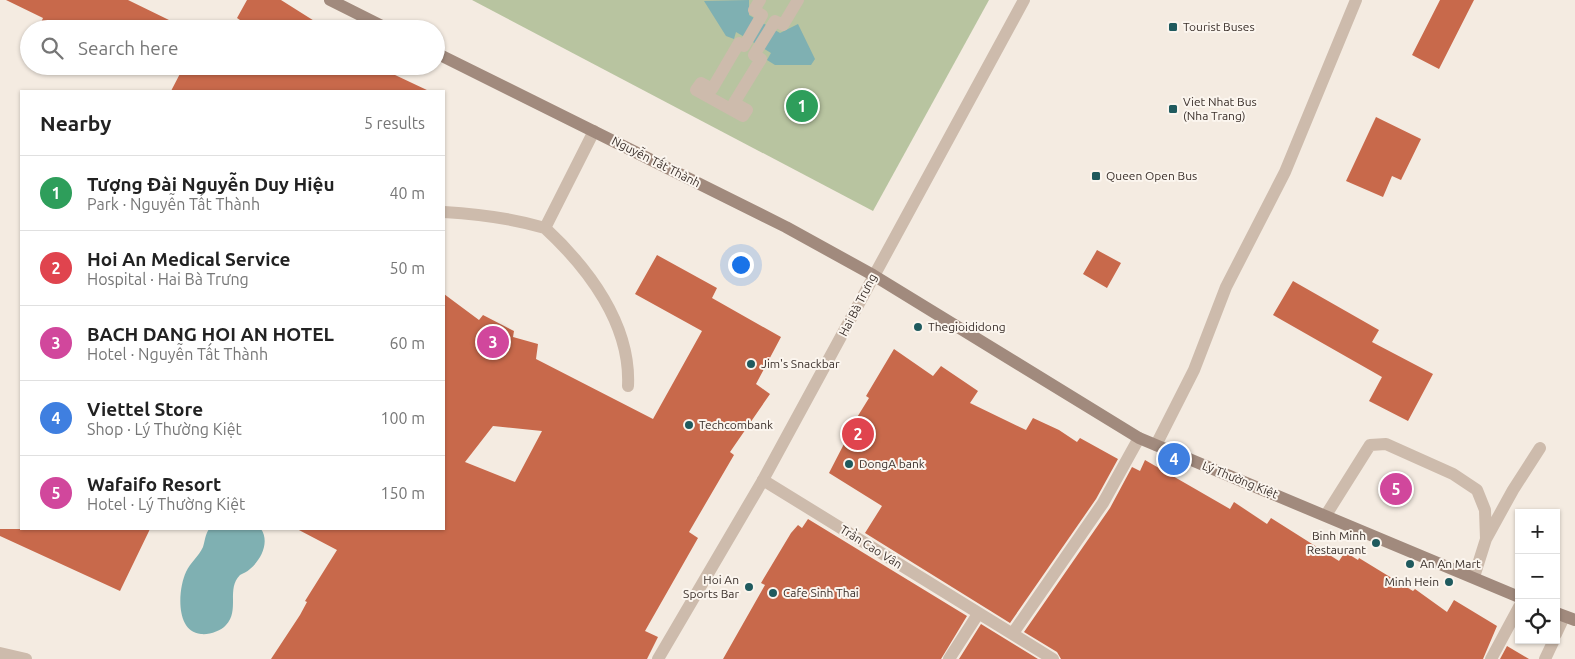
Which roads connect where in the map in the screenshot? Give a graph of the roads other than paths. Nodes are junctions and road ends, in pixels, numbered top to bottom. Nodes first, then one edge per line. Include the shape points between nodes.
1 (330, 0) edge
2 (760, 0) edge
3 (798, 0) edge
4 (803, 0) edge
5 (808, 0) edge
6 (1024, 0) edge
7 (1356, 0) edge
8 (370, 20) edge
9 (445, 57) edge
10 (594, 131) junction
11 (445, 212) edge
12 (545, 228) junction
13 (873, 275) junction
14 (628, 386) dead end
15 (1139, 438) junction
16 (1156, 445) junction
17 (1540, 448) dead end
18 (763, 480) junction
19 (1326, 515) junction
20 (1486, 539) junction
21 (1474, 577) junction
22 (1515, 595) edge
23 (978, 614) junction
24 (1515, 614) edge
25 (1013, 633) junction
26 (1552, 644) edge
27 (0, 653) edge
28 (26, 659) edge
29 (658, 659) edge
30 (949, 659) edge
31 (1053, 659) edge
32 (1491, 659) edge
33 (1545, 659) edge

1 - 8 main road
2 - 3 street via 754,10 762,15 744,46 739,43 712,89 701,83 696,90 743,116 747,110 734,103 760,59 754,55 775,20 783,25
4 - 5 street
6 - 13 street, Hai Bà Trưng
7 - 16 street via 1285,172 1226,287 1194,370
9 - 10 main road, Nguyễn Tất Thành
10 - 12 street
10 - 13 main road, Nguyễn Tất Thành via 786,227
11 - 12 street via 482,214
12 - 14 street via 565,246 607,304 621,334 629,366
13 - 15 main road, Lý Thường Kiệt
13 - 18 street, Hai Bà Trưng
15 - 16 main road, Lý Thường Kiệt
15 - 25 street via 1103,503
16 - 19 main road, Lý Thường Kiệt
17 - 20 street
18 - 23 street, Trần Cao Vân
18 - 29 street, Hai Bà Trưng
19 - 20 street via 1370,445 1386,444 1453,474 1477,490 1485,510
19 - 21 main road, Lý Thường Kiệt
20 - 21 street
21 - 22 main road, Lý Thường Kiệt
23 - 25 street, Trần Cao Vân
23 - 30 street
24 - 32 street
25 - 31 street, Trần Cao Vân
26 - 33 street
27 - 28 street

